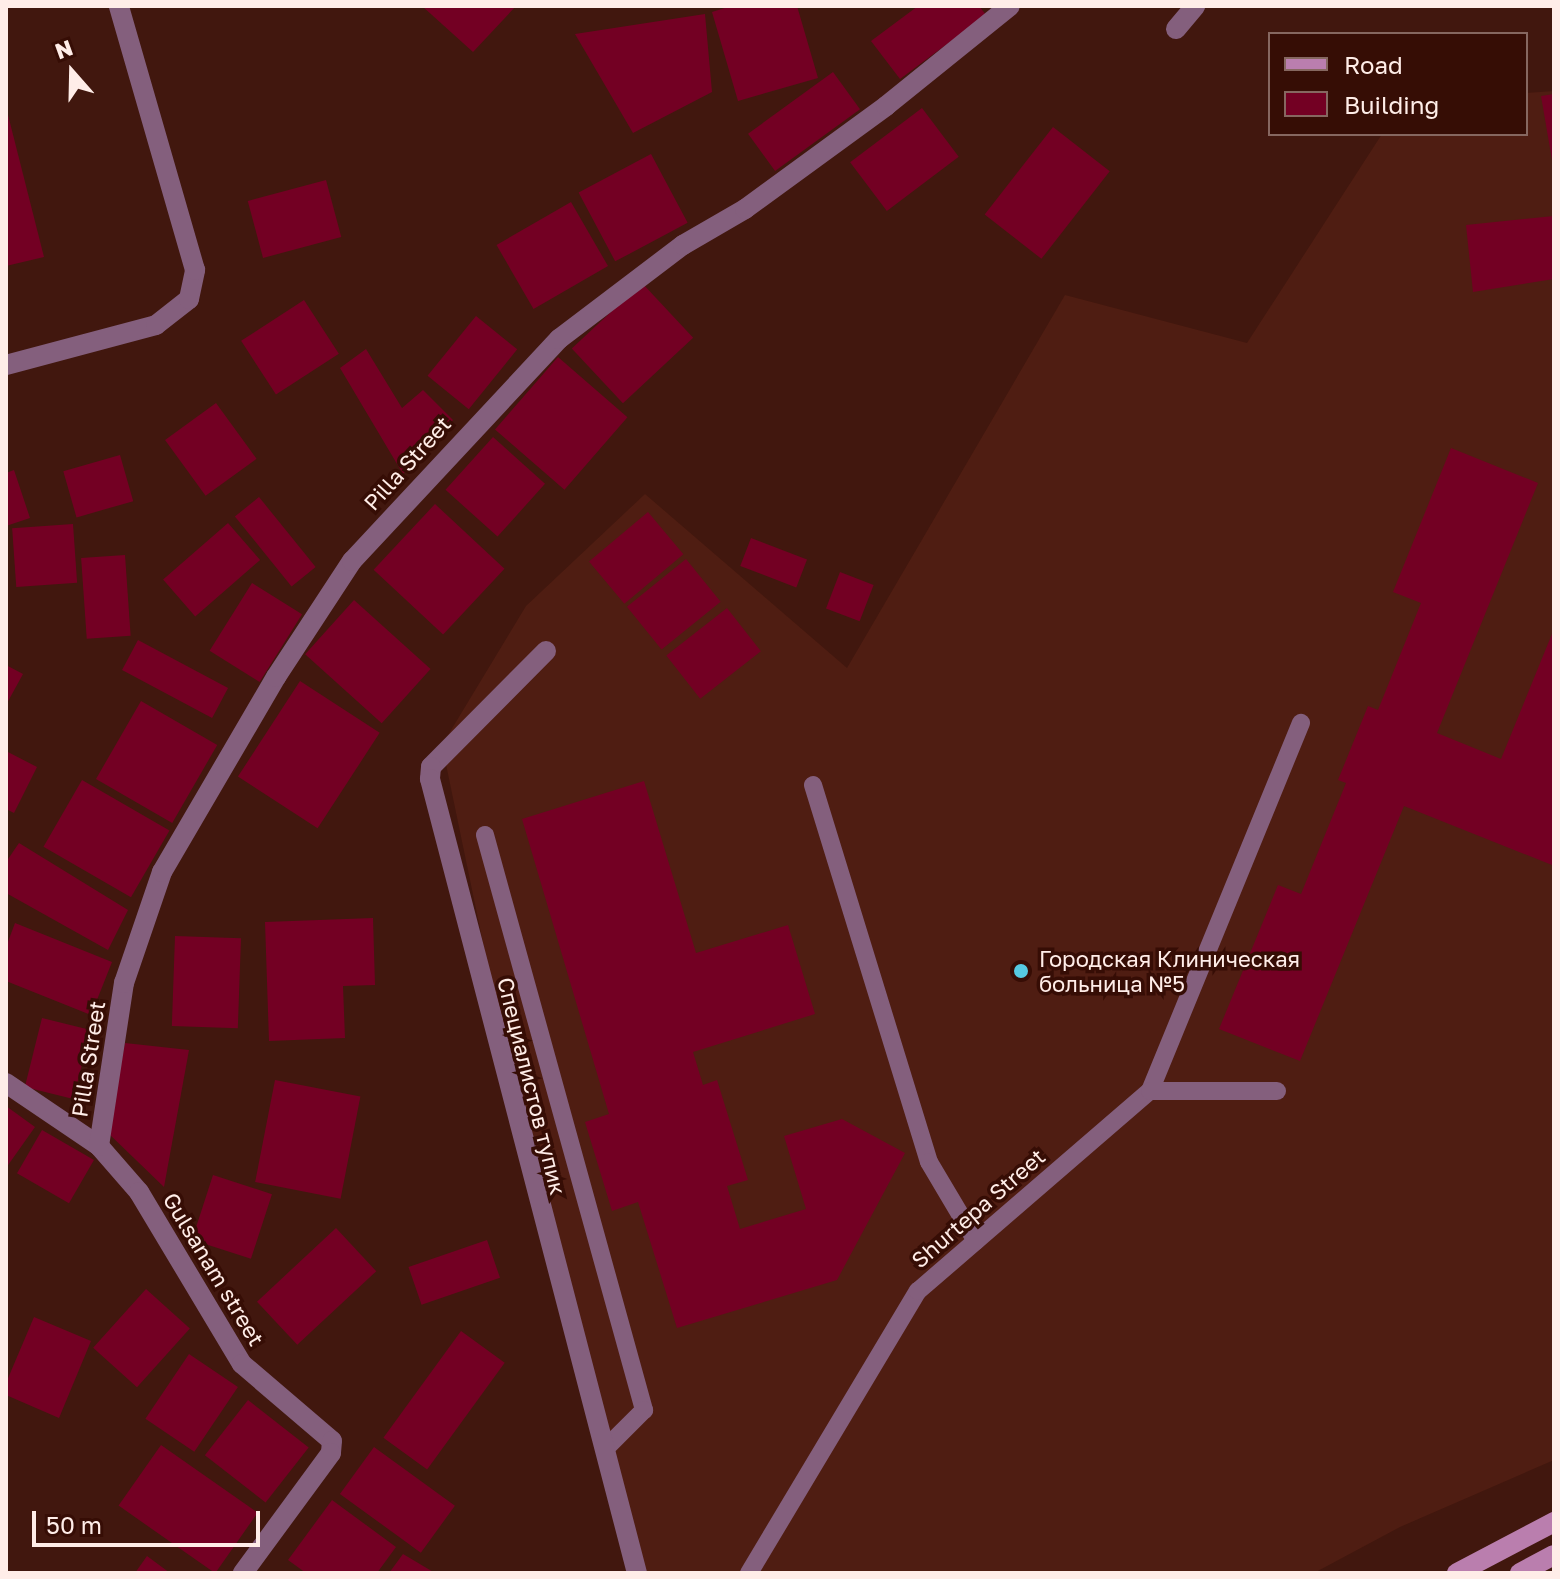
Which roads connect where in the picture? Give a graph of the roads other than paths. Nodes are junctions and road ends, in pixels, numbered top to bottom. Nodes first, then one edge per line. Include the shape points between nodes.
1 (119, 6) edge
2 (1010, 6) edge
3 (1195, 6) edge
4 (1176, 29) dead end
5 (6, 365) edge
6 (546, 651) dead end
7 (1301, 723) dead end
8 (813, 785) dead end
9 (485, 835) dead end
10 (6, 1083) edge
11 (1150, 1091) junction
12 (1277, 1091) dead end
13 (99, 1146) junction
14 (976, 1241) junction
15 (606, 1448) junction
16 (1554, 1522) edge
17 (1554, 1555) edge
18 (243, 1573) edge
19 (637, 1573) edge
20 (749, 1573) edge
21 (1457, 1573) edge
22 (1520, 1573) edge

1 - 5 street via 192,255 195,270 189,299 156,325
2 - 13 street, Pilla Street via 886,106 745,209 683,245 559,339 514,381 352,561 276,677 162,872 124,983
3 - 4 street
6 - 15 street, Специалистов тупик via 431,767 430,779 536,1198
7 - 11 lane
8 - 14 lane via 929,1162
9 - 15 lane via 644,1410
10 - 13 street, Gulsanam street
11 - 12 lane
11 - 14 lane, Shurtepa Street
13 - 18 street, Gulsanam street via 139,1192 242,1364 332,1441 331,1453
14 - 20 lane, Shurtepa Street via 918,1291
15 - 19 street, Специалистов тупик
16 - 21 main road
17 - 22 main road

